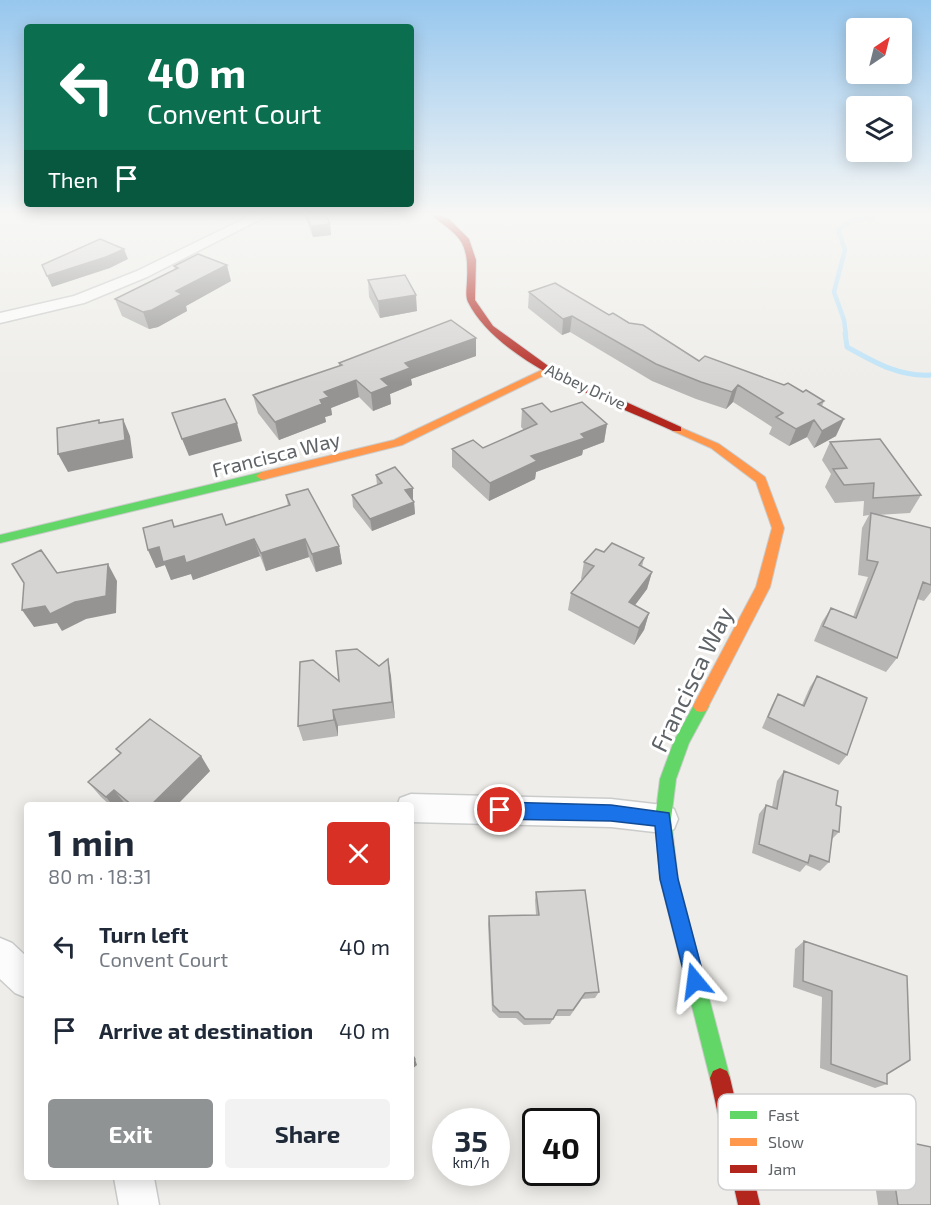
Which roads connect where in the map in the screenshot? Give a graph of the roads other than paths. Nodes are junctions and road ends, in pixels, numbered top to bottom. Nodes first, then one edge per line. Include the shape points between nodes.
1 (150, 270) edge
2 (475, 270) edge
3 (0, 318) edge
4 (548, 370) junction
5 (715, 446) joint
6 (0, 539) edge
7 (414, 808) edge
8 (663, 819) junction
9 (0, 955) edge
10 (24, 978) edge
11 (724, 1094) edge
12 (134, 1180) edge
13 (746, 1190) edge
14 (139, 1205) edge
15 (749, 1205) edge

1 - 3 street via 79,300
2 - 4 street, Abbey Drive via 471,300 490,328
4 - 5 street, Abbey Drive
4 - 6 street, Francisca Way via 398,443
5 - 8 street, Francisca Way via 761,480 778,528 763,587 682,741 668,778
7 - 8 street via 611,813
8 - 11 street, Francisca Way via 669,879
9 - 10 street
12 - 14 street
13 - 15 street, Francisca Way

